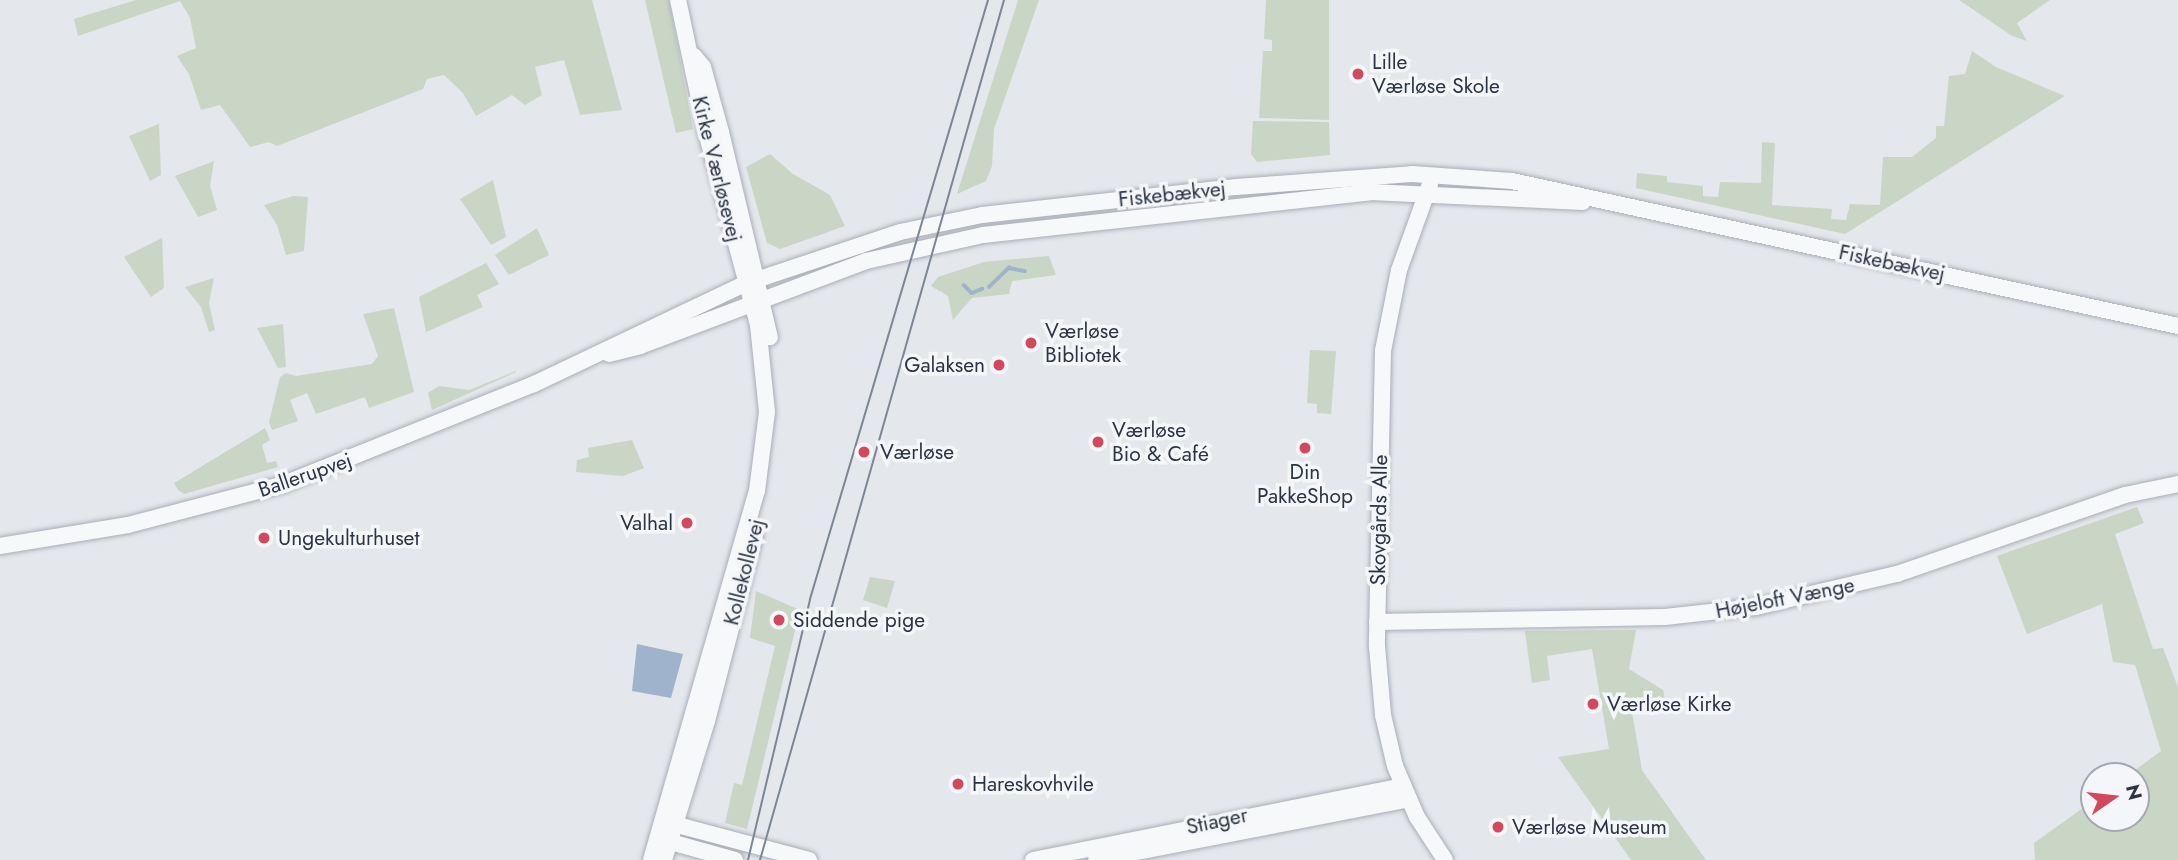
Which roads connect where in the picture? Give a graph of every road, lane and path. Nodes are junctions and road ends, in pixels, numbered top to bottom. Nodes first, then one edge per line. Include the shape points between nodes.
1 (678, 0) edge
2 (1435, 174) junction
3 (1426, 192) junction
4 (1605, 203) junction
5 (753, 280) junction
6 (758, 301) junction
7 (2178, 326) edge
8 (596, 357) junction
9 (2178, 484) edge
10 (0, 546) edge
11 (1377, 622) junction
12 (1406, 793) junction
13 (669, 823) junction
14 (664, 840) junction
15 (651, 860) edge
16 (664, 860) edge
17 (735, 860) edge
18 (808, 860) edge
19 (1033, 860) edge
20 (1096, 860) edge
21 (1445, 860) edge

1 - 5 street, Kirke Værløsevej via 704,125
2 - 3 street, Skovgårds Alle
2 - 4 street, Fiskebækvej via 1549,187
2 - 5 street, Fiskebækvej via 1236,187 982,215 900,232
3 - 4 street, Fiskebækvej
3 - 6 street, Fiskebækvej via 1292,199 983,235 866,261
3 - 11 street, Skovgårds Alle via 1399,270 1383,351
4 - 7 street, Fiskebækvej
5 - 6 street, Kollekollevej
5 - 8 street, Ballerupvej via 632,334
6 - 8 street, Ballerupvej via 640,346
6 - 13 street, Kollekollevej via 765,377 763,459
8 - 10 street, Ballerupvej via 429,429 284,484 128,525
9 - 11 street, Højeloft Vænge via 2115,498 1897,574 1756,607 1665,617
11 - 12 street, Skovgårds Alle via 1383,715
12 - 19 street, Stiager
12 - 20 street, Stiager
12 - 21 street, Skovgårds Alle
13 - 14 street, Kollekollevej
13 - 18 street
14 - 15 street, Kollekollevej
14 - 16 street, Kollekollevej
14 - 17 street

